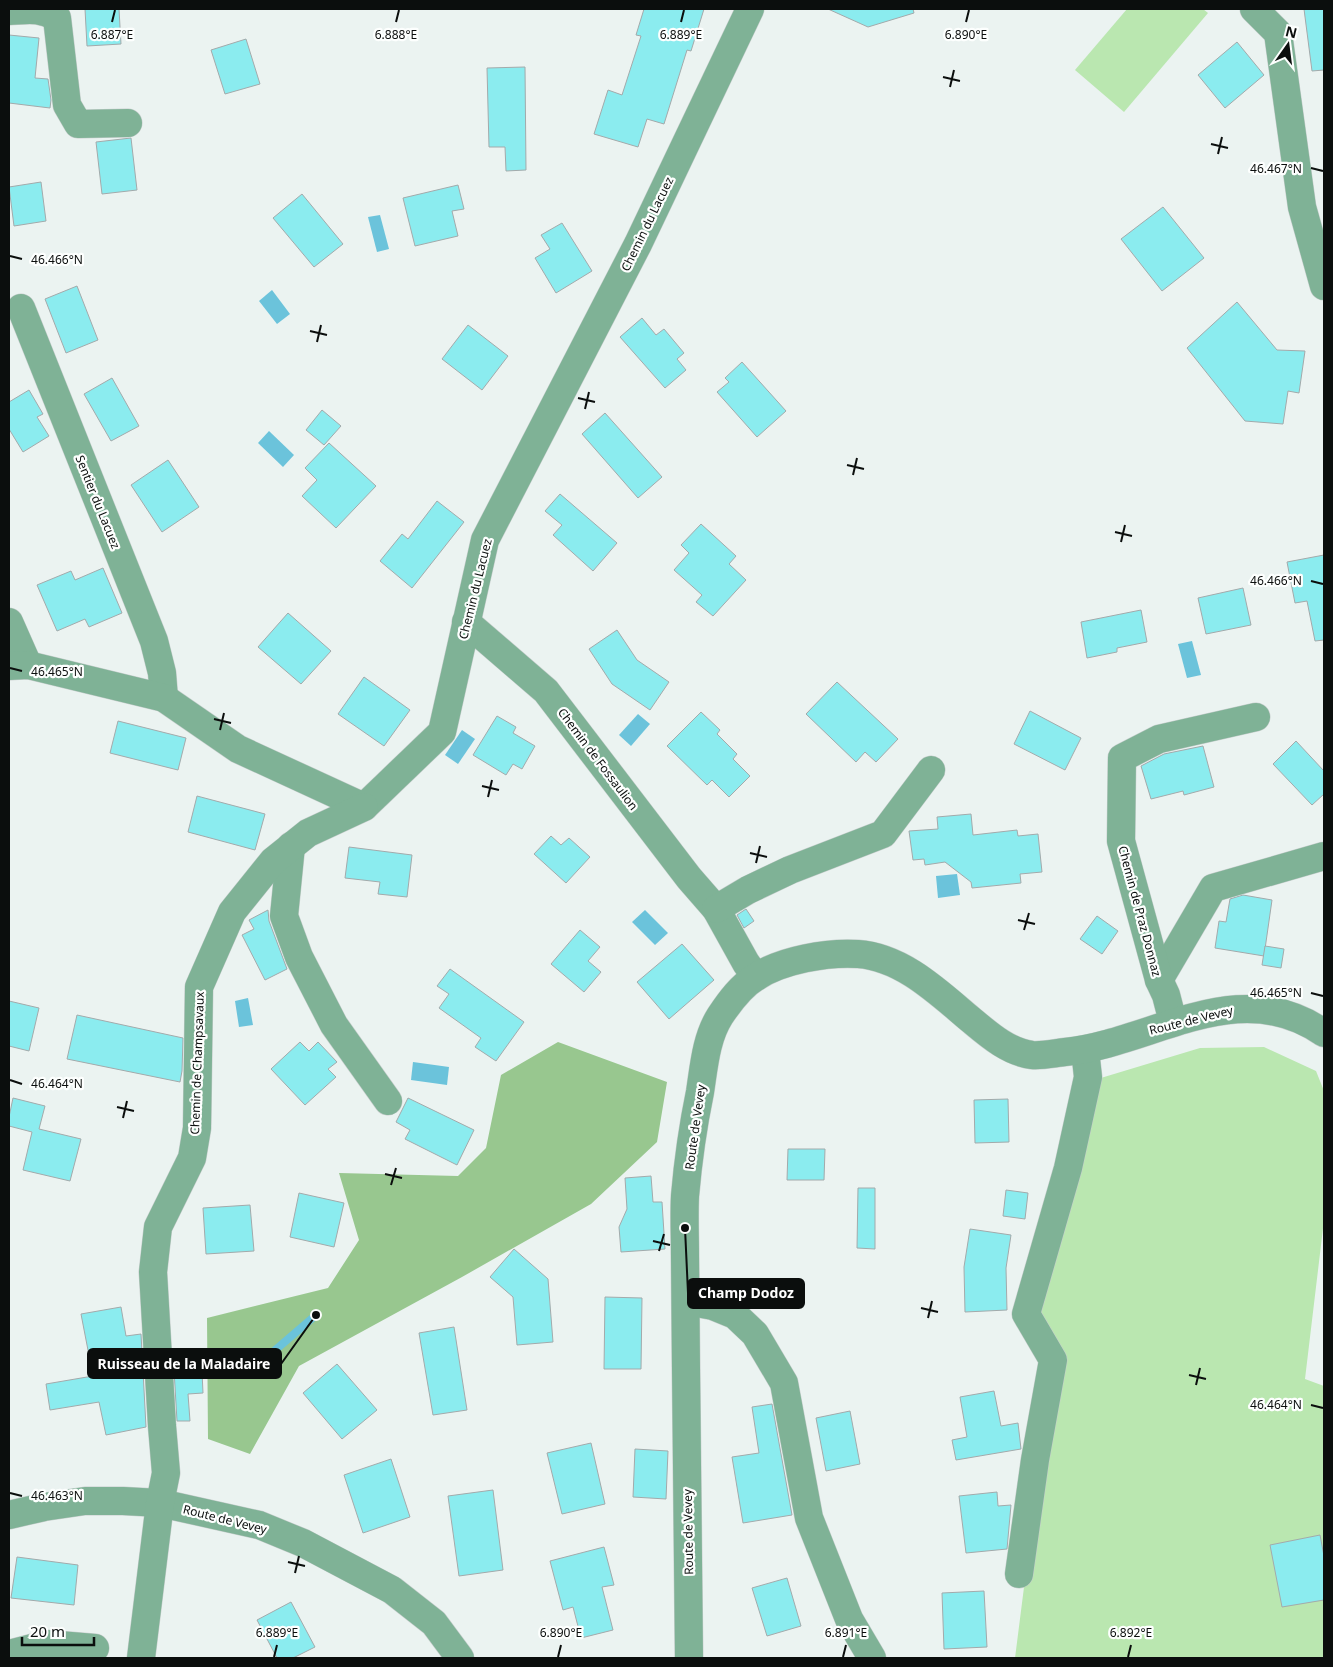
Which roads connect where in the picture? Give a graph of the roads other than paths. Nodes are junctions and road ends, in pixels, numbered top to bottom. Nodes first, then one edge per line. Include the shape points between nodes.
1 (750, 9) edge
2 (1254, 9) edge
3 (9, 12) edge
4 (128, 123) dead end
5 (1324, 286) edge
6 (21, 308) dead end
7 (9, 622) edge
8 (466, 622) junction
9 (18, 665) edge
10 (164, 698) junction
11 (1256, 717) dead end
12 (931, 770) dead end
13 (364, 807) junction
14 (291, 846) junction
15 (1324, 856) edge
16 (716, 909) junction
17 (756, 977) junction
18 (1158, 980) junction
19 (1173, 1022) junction
20 (1324, 1033) edge
21 (1085, 1050) junction
22 (388, 1101) dead end
23 (686, 1301) junction
24 (160, 1503) junction
25 (9, 1515) edge
26 (1019, 1574) dead end
27 (95, 1648) dead end
28 (9, 1654) edge
29 (142, 1658) edge
30 (460, 1658) edge
31 (689, 1658) edge
32 (872, 1658) edge

1 - 8 street, Chemin du Lacuez via 638,244 485,540
2 - 5 street via 1278,33 1302,207
3 - 4 street via 47,12 57,18 67,105 78,124
6 - 10 street, Sentier du Lacuez via 154,641
7 - 9 street
8 - 13 street, Chemin du Lacuez via 442,732
8 - 16 street, Chemin de Fossaulion via 546,691
9 - 10 street
10 - 13 street via 238,749
11 - 18 street, Chemin de Praz Donnaz via 1159,739 1122,758 1121,841
12 - 16 street via 883,834 790,870
13 - 14 street, Chemin de Champsavaux via 308,833
14 - 22 street via 284,916 299,957 334,1025
14 - 24 street, Chemin de Champsavaux via 273,861 232,912 199,987 197,1128 192,1158 158,1227 153,1272 166,1473
15 - 18 street via 1213,888
16 - 17 street, Chemin de Fossaulion
17 - 21 street, Route de Vevey via 796,961 859,954 904,968 1009,1048 1033,1055
17 - 23 street, Route de Vevey via 731,1001 716,1022 709,1041 685,1198
18 - 19 street, Chemin de Praz Donnaz
19 - 20 street, Route de Vevey via 1233,1009 1267,1009 1300,1018
19 - 21 street, Route de Vevey
21 - 26 street via 1088,1077 1068,1168 1026,1314 1053,1360
23 - 31 street, Route de Vevey
23 - 32 street via 713,1306 735,1315 755,1334 784,1383 809,1518 849,1619
24 - 25 street, Route de Vevey via 86,1501 44,1506
24 - 29 street, Chemin de Champsavaux
24 - 30 street, Route de Vevey via 259,1526 348,1565 392,1590 434,1623
27 - 28 street via 47,1644

